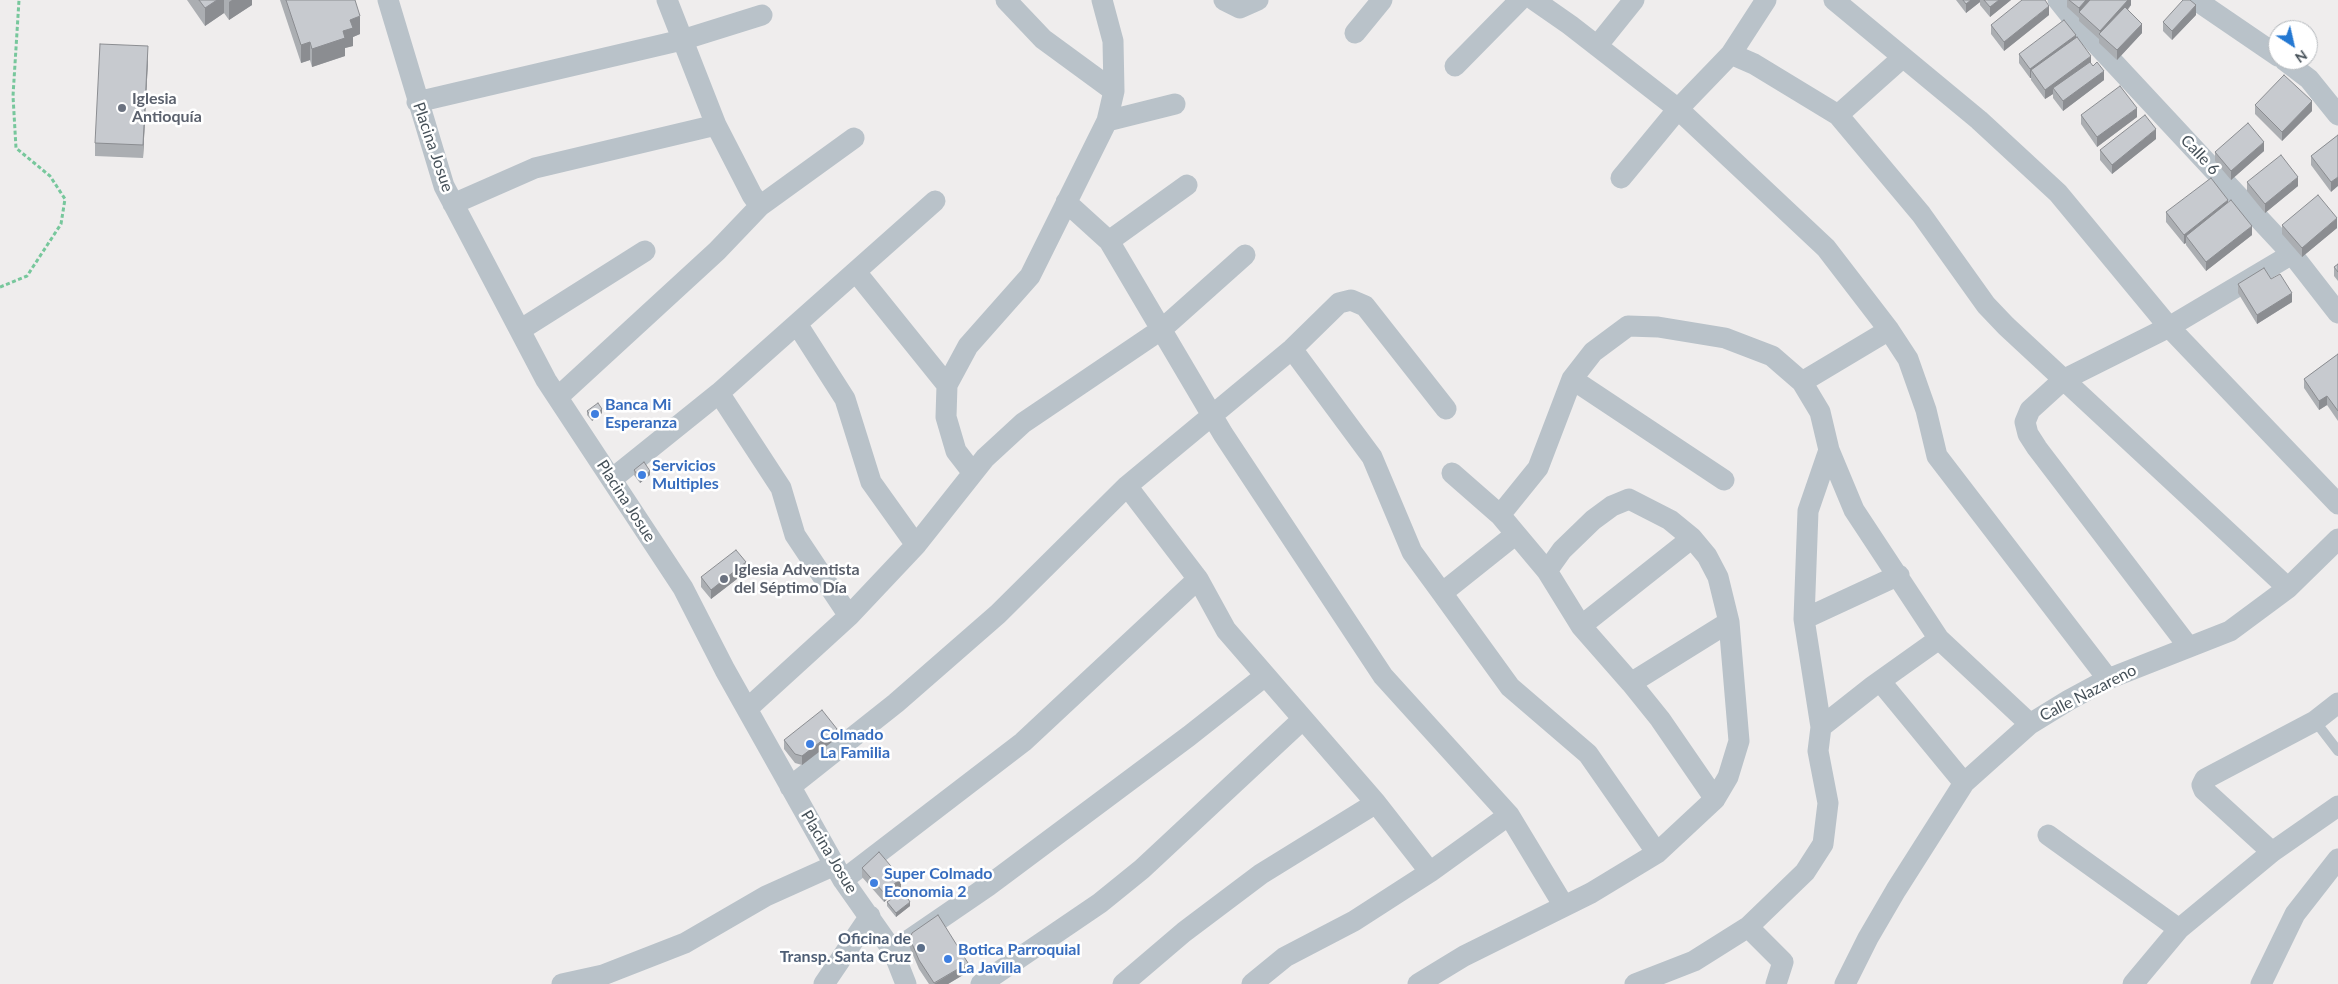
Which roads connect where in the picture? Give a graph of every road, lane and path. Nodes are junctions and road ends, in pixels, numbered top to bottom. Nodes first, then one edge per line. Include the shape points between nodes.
1 (19, 0) edge
2 (390, 0) edge
3 (667, 0) edge
4 (1006, 0) edge
5 (1102, 0) edge
6 (1224, 0) edge
7 (1258, 0) edge
8 (1382, 0) edge
9 (1520, 0) edge
10 (1534, 0) edge
11 (1634, 0) edge
12 (1766, 0) edge
13 (1834, 0) edge
14 (2058, 0) edge
15 (2196, 0) edge
16 (762, 15) dead end
17 (1355, 33) dead end
18 (682, 40) junction
19 (1597, 46) junction
20 (2268, 49) edge
21 (1731, 54) junction
22 (1902, 58) junction
23 (1456, 66) dead end
24 (2297, 70) edge
25 (1114, 91) junction
26 (417, 102) junction
27 (1175, 104) dead end
28 (1678, 109) junction
29 (1838, 115) junction
30 (2338, 115) edge
31 (1107, 120) junction
32 (716, 126) junction
33 (854, 138) dead end
34 (1621, 178) dead end
35 (1187, 184) dead end
36 (935, 201) dead end
37 (1066, 202) junction
38 (453, 204) junction
39 (760, 206) junction
40 (1108, 241) junction
41 (645, 251) dead end
42 (2292, 254) junction
43 (1245, 255) dead end
44 (856, 272) junction
45 (0, 287) edge
46 (2338, 313) edge
47 (797, 324) junction
48 (2169, 327) junction
49 (1162, 329) junction
50 (520, 330) junction
51 (1889, 330) junction
52 (1292, 349) junction
53 (1572, 379) junction
54 (2064, 380) junction
55 (1802, 382) junction
56 (947, 385) junction
57 (719, 393) junction
58 (558, 397) junction
59 (1446, 409) dead end
60 (1213, 414) junction
61 (1829, 450) junction
62 (973, 473) junction
63 (1452, 473) dead end
64 (612, 479) junction
65 (1724, 480) dead end
66 (1127, 486) junction
67 (2338, 504) edge
68 (1500, 515) junction
69 (1516, 534) junction
70 (1692, 538) junction
71 (2338, 538) edge
72 (916, 545) junction
73 (1547, 571) junction
74 (1899, 575) junction
75 (1198, 579) junction
76 (2288, 588) junction
77 (1442, 593) junction
78 (849, 616) junction
79 (1804, 619) junction
80 (1730, 622) junction
81 (1581, 626) junction
82 (1939, 639) junction
83 (2188, 646) junction
84 (1265, 676) junction
85 (2108, 680) junction
86 (1880, 681) junction
87 (1631, 683) junction
88 (2338, 703) edge
89 (747, 709) junction
90 (1303, 719) junction
91 (2315, 721) junction
92 (2030, 724) junction
93 (1820, 727) junction
94 (2338, 750) edge
95 (1964, 783) junction
96 (790, 787) junction
97 (1715, 799) junction
98 (1376, 803) junction
99 (2338, 806) edge
100 (1509, 815) junction
101 (2048, 835) dead end
102 (2272, 852) junction
103 (1657, 853) junction
104 (2338, 859) edge
105 (1430, 872) junction
106 (839, 873) junction
107 (1564, 906) junction
108 (870, 916) junction
109 (1748, 927) junction
110 (2179, 929) junction
111 (893, 951) junction
112 (562, 984) edge
113 (824, 984) edge
114 (906, 984) edge
115 (981, 984) edge
116 (1123, 984) edge
117 (1252, 984) edge
118 (1418, 984) edge
119 (1635, 984) edge
120 (1776, 984) edge
121 (1845, 984) edge
122 (2133, 984) edge
123 (2261, 984) edge

1 - 45 path via 13,96 16,148 50,176 65,199 61,224 26,276
2 - 26 street, Placina Josue
3 - 18 street
4 - 25 street via 1043,39
5 - 25 street via 1113,41
6 - 7 street via 1240,8
8 - 17 street
9 - 23 street
10 - 19 street
11 - 19 street
12 - 21 street
13 - 22 street
14 - 42 street, Calle 6
15 - 20 street
16 - 18 street
18 - 26 street
18 - 32 street
19 - 28 street
21 - 28 street
21 - 29 street via 1754,64
22 - 29 street
22 - 48 street via 1979,120 2058,193
24 - 30 street via 2309,79
25 - 31 street
26 - 38 street, Placina Josue
27 - 31 street
28 - 34 street
28 - 51 street via 1826,248
29 - 54 street via 1921,214 1986,305
31 - 37 street
32 - 38 street via 535,168
32 - 39 street
33 - 39 street
35 - 40 street
36 - 44 street
37 - 40 street
37 - 56 street via 1030,276 968,346
38 - 50 street, Placina Josue
39 - 58 street via 717,251
40 - 49 street
41 - 50 street
42 - 46 street, Calle 6
42 - 48 street
43 - 49 street
44 - 47 street
44 - 56 street
47 - 57 street
47 - 72 street via 845,399 871,482
48 - 54 street
48 - 67 street
49 - 60 street
49 - 62 street via 1022,423
50 - 58 street, Placina Josue
51 - 55 street
51 - 85 street via 1908,360 1926,410 1936,456
52 - 59 street via 1339,303 1351,300 1365,306
52 - 60 street
52 - 77 street via 1372,457 1412,552
53 - 55 street via 1593,352 1628,326 1658,327 1725,338 1772,356
53 - 65 street
53 - 68 street via 1538,468
54 - 76 street
54 - 83 street via 2030,410 2025,422 2028,434
55 - 61 street via 1820,412
56 - 62 street via 946,417 956,451
57 - 64 street
57 - 78 street via 781,488 795,535
58 - 64 street, Placina Josue
60 - 66 street
60 - 100 street via 1307,564 1383,676
61 - 74 street via 1854,510
61 - 79 street via 1808,511
62 - 72 street
63 - 68 street
64 - 89 street, Placina Josue via 683,588
66 - 75 street
66 - 96 street via 998,614
68 - 69 street
69 - 73 street
69 - 77 street
70 - 73 street via 1670,520 1629,499 1612,506 1593,520 1562,550
70 - 80 street via 1707,556 1718,578
70 - 81 street
71 - 76 street, Calle Nazareno
72 - 78 street
73 - 81 street
74 - 79 street
74 - 82 street
75 - 84 street via 1226,630
75 - 106 street via 1024,742
76 - 83 street, Calle Nazareno via 2230,631
77 - 103 street via 1510,687 1588,754
78 - 89 street
79 - 93 street
80 - 87 street
80 - 97 street via 1739,741 1728,777
81 - 87 street
82 - 86 street
82 - 92 street
83 - 85 street, Calle Nazareno
84 - 90 street
84 - 111 street via 1003,875
85 - 92 street, Calle Nazareno
86 - 93 street
86 - 95 street
87 - 97 street
88 - 91 street
89 - 96 street, Placina Josue
90 - 98 street
90 - 115 street via 1107,898
91 - 94 lane
91 - 102 street via 2205,779 2202,784 2204,790
92 - 95 street, Calle Nazareno
93 - 109 street via 1818,751 1828,803 1823,844 1805,872
95 - 121 street, Calle Nazareno via 1896,890
96 - 106 street, Placina Josue
97 - 103 street
98 - 105 street
98 - 116 street via 1261,874 1184,932
99 - 102 street
100 - 105 street
100 - 107 street
101 - 110 street
102 - 110 street
103 - 107 street
104 - 123 street via 2295,914
105 - 117 street via 1354,921 1285,957
106 - 108 street, Placina Josue
106 - 112 street via 766,896 685,943 603,974
107 - 118 street via 1464,956
108 - 111 street, Placina Josue
108 - 113 street
109 - 119 street via 1694,961
109 - 120 street via 1783,962
110 - 122 street
111 - 114 street, Placina Josue

